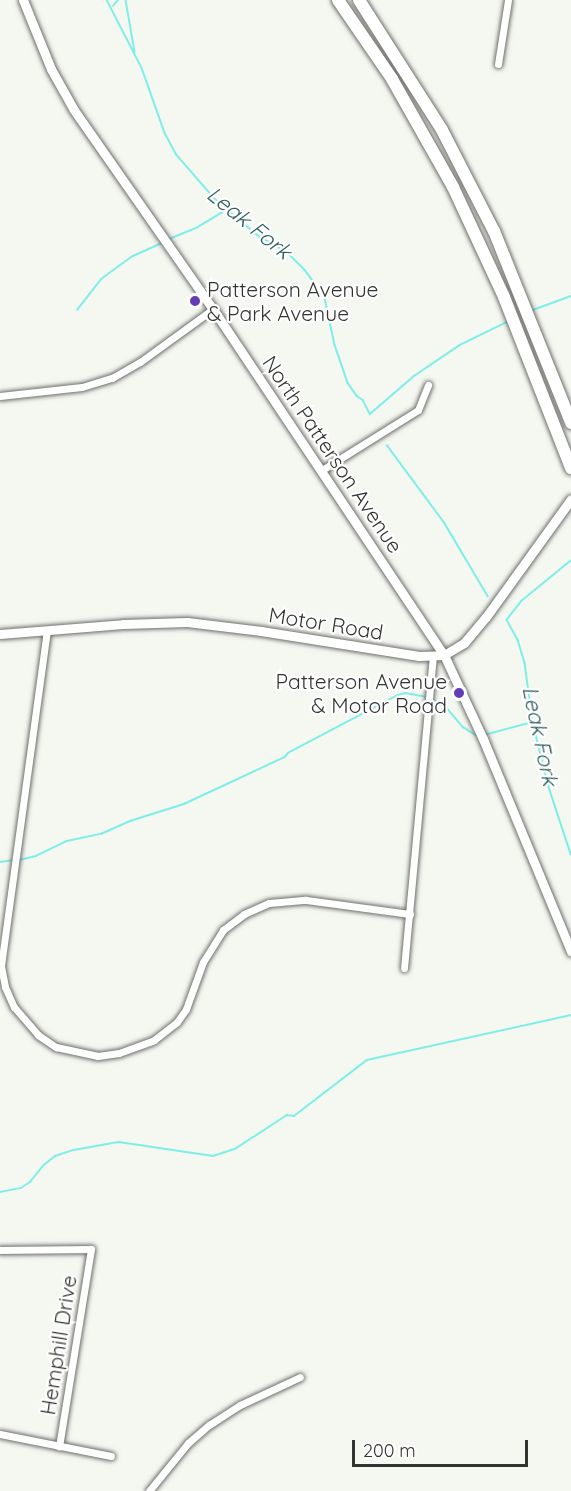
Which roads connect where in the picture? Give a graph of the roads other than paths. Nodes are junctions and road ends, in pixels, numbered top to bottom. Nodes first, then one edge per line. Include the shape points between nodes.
1 (23, 0) edge
2 (338, 0) edge
3 (359, 0) edge
4 (508, 0) edge
5 (498, 64) dead end
6 (213, 309) junction
7 (428, 385) dead end
8 (0, 396) edge
9 (571, 423) edge
10 (571, 468) edge
11 (322, 470) junction
12 (571, 499) edge
13 (47, 630) junction
14 (0, 634) edge
15 (444, 655) junction
16 (433, 657) junction
17 (410, 914) junction
18 (571, 951) edge
19 (404, 968) dead end
20 (0, 1250) edge
21 (300, 1377) dead end
22 (0, 1434) edge
23 (59, 1446) junction
24 (111, 1456) dead end
25 (149, 1491) edge

1 - 6 main road, North Patterson Avenue via 51,69 74,110
2 - 10 highway via 392,78 453,187 504,297
3 - 9 highway via 442,130 489,221
4 - 5 street
6 - 8 street via 112,378 82,387
6 - 11 main road, North Patterson Avenue
7 - 11 street via 418,410
11 - 15 main road, North Patterson Avenue
12 - 15 main road, Motor Road via 486,617 464,643
13 - 14 main road, Motor Road
13 - 16 main road, Motor Road via 196,622
13 - 17 street via 1,966 14,1007 38,1035 56,1047 98,1056 126,1052 154,1040 177,1022 186,1009 216,939 238,918 269,903 306,900
15 - 16 main road, Motor Road
15 - 18 main road, North Patterson Avenue
16 - 17 street
17 - 19 street
20 - 23 street, Hemphill Drive via 91,1249
21 - 25 street via 240,1405 209,1425 188,1443
22 - 23 street
23 - 24 street

